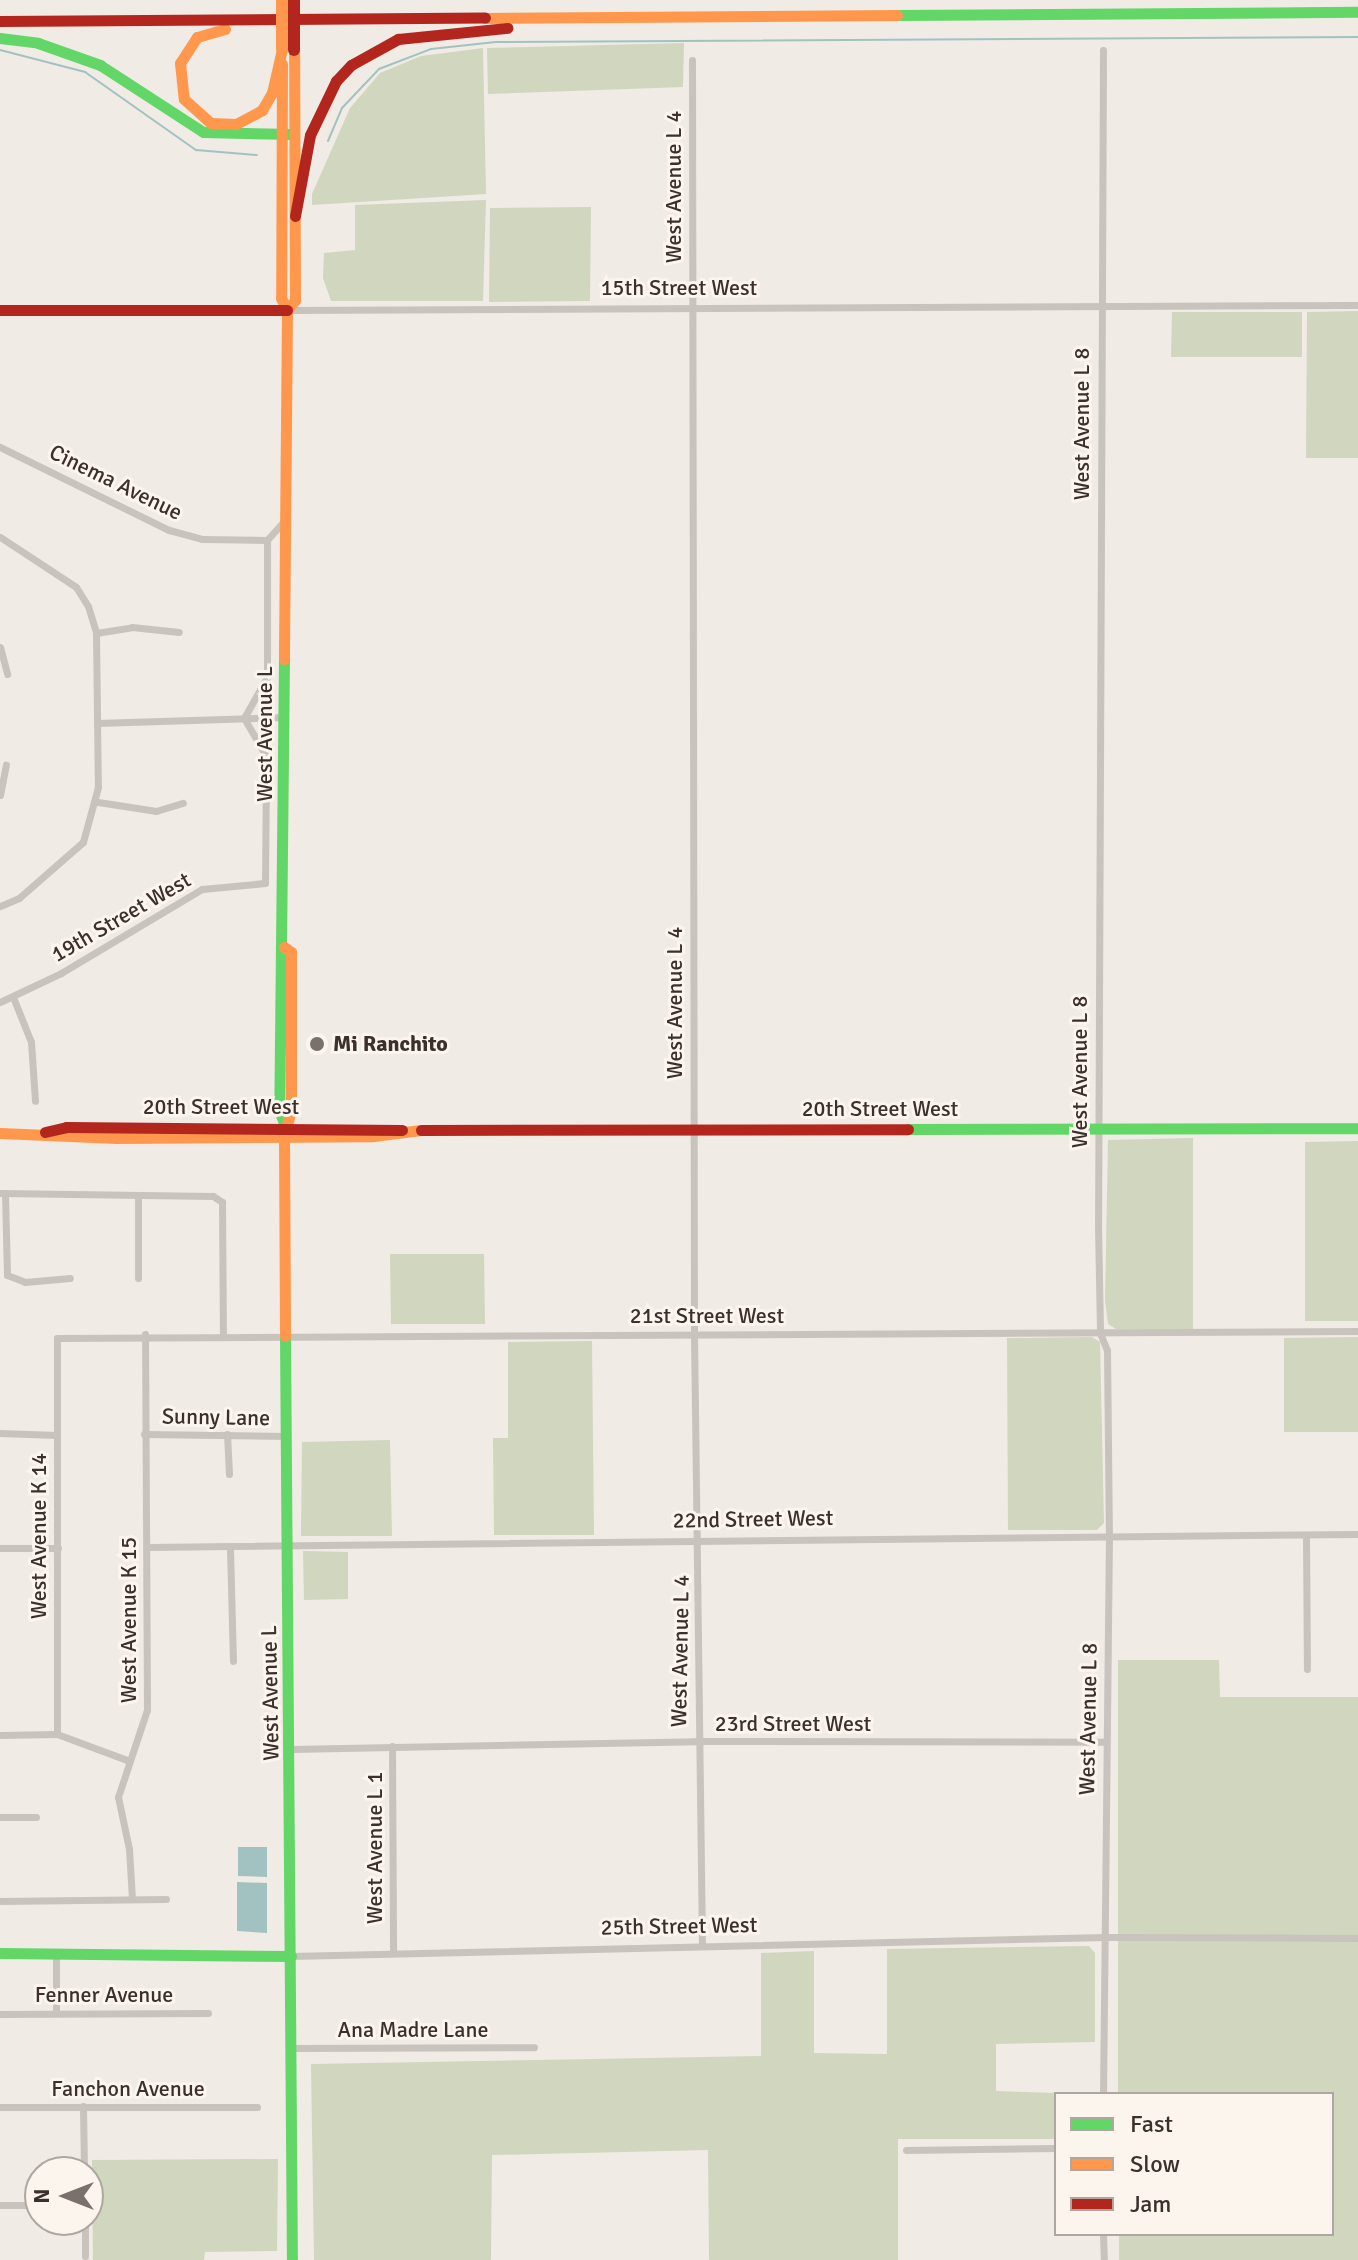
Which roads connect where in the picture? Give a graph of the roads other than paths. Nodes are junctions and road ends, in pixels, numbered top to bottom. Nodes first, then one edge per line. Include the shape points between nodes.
1 (282, 0) edge
2 (294, 0) edge
3 (1358, 12) edge
4 (354, 20) junction
5 (579, 20) junction
6 (0, 21) edge
7 (0, 38) edge
8 (288, 49) junction
9 (1103, 50) dead end
10 (692, 60) dead end
11 (288, 134) junction
12 (295, 216) junction
13 (1101, 305) junction
14 (1358, 305) edge
15 (693, 308) junction
16 (0, 310) edge
17 (287, 310) junction
18 (0, 447) edge
19 (284, 521) junction
20 (0, 537) edge
21 (267, 540) junction
22 (179, 632) dead end
23 (96, 633) junction
24 (0, 647) edge
25 (7, 674) dead end
26 (285, 717) junction
27 (244, 718) junction
28 (97, 723) junction
29 (6, 765) dead end
30 (0, 795) edge
31 (98, 802) junction
32 (183, 803) dead end
33 (265, 883) joint
34 (0, 906) edge
35 (13, 997) junction
36 (0, 1002) edge
37 (35, 1101) dead end
38 (1358, 1128) edge
39 (1098, 1129) junction
40 (693, 1130) junction
41 (284, 1132) junction
42 (0, 1133) edge
43 (2, 1193) edge
44 (138, 1195) junction
45 (70, 1278) dead end
46 (138, 1278) dead end
47 (1358, 1331) edge
48 (1100, 1333) junction
49 (145, 1334) junction
50 (694, 1334) junction
51 (223, 1335) junction
52 (286, 1335) junction
53 (57, 1338) joint
54 (0, 1433) edge
55 (144, 1434) junction
56 (227, 1434) junction
57 (57, 1435) junction
58 (287, 1436) junction
59 (229, 1474) dead end
60 (1109, 1534) junction
61 (1358, 1534) edge
62 (1306, 1535) junction
63 (699, 1538) junction
64 (288, 1546) junction
65 (148, 1547) junction
66 (0, 1548) edge
67 (58, 1548) junction
68 (230, 1548) junction
69 (233, 1661) dead end
70 (1307, 1669) dead end
71 (57, 1734) junction
72 (0, 1735) edge
73 (697, 1741) junction
74 (1104, 1742) junction
75 (392, 1746) junction
76 (291, 1749) junction
77 (127, 1760) junction
78 (0, 1817) edge
79 (36, 1817) dead end
80 (132, 1899) junction
81 (166, 1899) dead end
82 (0, 1901) edge
83 (1106, 1937) junction
84 (1358, 1938) edge
85 (702, 1946) junction
86 (393, 1950) junction
87 (0, 1953) edge
88 (56, 1953) junction
89 (291, 1956) junction
90 (56, 2013) junction
91 (208, 2013) dead end
92 (0, 2014) edge
93 (534, 2047) dead end
94 (291, 2048) junction
95 (1103, 2092) edge
96 (83, 2106) junction
97 (0, 2107) edge
98 (257, 2107) dead end
99 (1054, 2148) edge
100 (906, 2150) dead end
101 (84, 2156) edge
102 (0, 2205) edge
103 (24, 2205) edge
104 (85, 2236) edge
105 (1103, 2236) edge
106 (85, 2256) dead end
107 (292, 2260) edge
108 (1104, 2260) edge

1 - 8 main road, West Avenue L, bridge
2 - 8 main road, West Avenue L, bridge
3 - 5 main road
4 - 5 main road
4 - 6 main road
4 - 8 main road via 213,30 197,37 179,71 180,90 190,110 211,123 251,118 272,93
5 - 12 main road via 398,39 372,51 336,81 322,105 310,135
7 - 11 main road via 38,43 100,65 203,132
8 - 11 main road, West Avenue L
9 - 13 street, West Avenue L 8
10 - 15 street, West Avenue L 4
11 - 12 main road, West Avenue L
11 - 17 main road, West Avenue L via 281,298
12 - 17 main road, West Avenue L via 295,300
13 - 14 street, 15th Street West
13 - 15 street, 15th Street West
13 - 39 street, West Avenue L 8
15 - 17 street, 15th Street West
15 - 40 street, West Avenue L 4
16 - 17 main road, 15th Street West
17 - 19 main road, West Avenue L
18 - 21 street, Cinema Avenue via 169,530 202,539
19 - 21 street
19 - 26 main road, West Avenue L
20 - 23 street via 76,587
21 - 27 street, West Avenue L via 267,677
22 - 23 street via 132,627
23 - 28 street
24 - 25 street
26 - 27 street
26 - 41 main road, West Avenue L via 279,1110
27 - 28 street
27 - 33 street, West Avenue L via 266,756
28 - 31 street
29 - 30 street
31 - 32 street via 156,811
31 - 34 street via 83,842 19,898
33 - 35 street, 19th Street West via 202,889
35 - 36 street, 19th Street West
35 - 37 street via 31,1042
38 - 39 main road, 20th Street West
39 - 40 main road, 20th Street West
39 - 48 street, West Avenue L 8
40 - 41 main road, 20th Street West via 402,1130 373,1136
40 - 50 street, West Avenue L 4
41 - 42 main road, 20th Street West via 66,1138
41 - 52 main road, West Avenue L
43 - 44 street
43 - 45 street via 7,1275 25,1282
44 - 46 street
44 - 51 street via 213,1196 222,1202
47 - 48 street, 21st Street West
48 - 50 street, 21st Street West
48 - 60 street, West Avenue L 8 via 1107,1350
49 - 51 street, 21st Street West
49 - 53 street, 21st Street West
49 - 55 street, West Avenue K 15
50 - 52 street, 21st Street West
50 - 63 street, West Avenue L 4
51 - 52 street, 21st Street West
52 - 58 main road, West Avenue L
53 - 57 street, West Avenue K 14
54 - 57 street
55 - 56 street, Sunny Lane
55 - 65 street, West Avenue K 15
56 - 58 street, Sunny Lane
56 - 59 street
57 - 67 street, West Avenue K 14
58 - 64 main road, West Avenue L
60 - 62 street, 22nd Street West
60 - 63 street, 22nd Street West
60 - 74 street, West Avenue L 8
61 - 62 street, 22nd Street West
62 - 70 street
63 - 64 street, 22nd Street West
63 - 73 street, West Avenue L 4
64 - 68 street, 22nd Street West
64 - 76 main road, West Avenue L
65 - 68 street, 22nd Street West
65 - 77 street, West Avenue K 15 via 147,1710
66 - 67 street
67 - 71 street, West Avenue K 14
68 - 69 street
71 - 72 street
71 - 77 street
73 - 74 street, 23rd Street West
73 - 75 street, 23rd Street West
73 - 85 street, West Avenue L 4
74 - 83 street, West Avenue L 8
75 - 76 street, 23rd Street West
75 - 86 street, West Avenue L 1
76 - 89 main road, West Avenue L
77 - 80 street, West Avenue K 15 via 118,1797
78 - 79 street
80 - 81 street
80 - 82 street
83 - 84 street, 25th Street West
83 - 85 street, 25th Street West
83 - 95 street, West Avenue L 8
85 - 86 street, 25th Street West
86 - 89 street, 25th Street West
87 - 88 main road, 25th Street West
88 - 89 main road, 25th Street West
88 - 90 street
89 - 94 main road, West Avenue L
90 - 91 street, Fenner Avenue
90 - 92 street, Fenner Avenue
93 - 94 street, Ana Madre Lane
94 - 107 main road, West Avenue L
96 - 97 street, Fanchon Avenue
96 - 98 street, Fanchon Avenue
96 - 101 street
99 - 100 street
102 - 103 street
104 - 106 street
105 - 108 street

